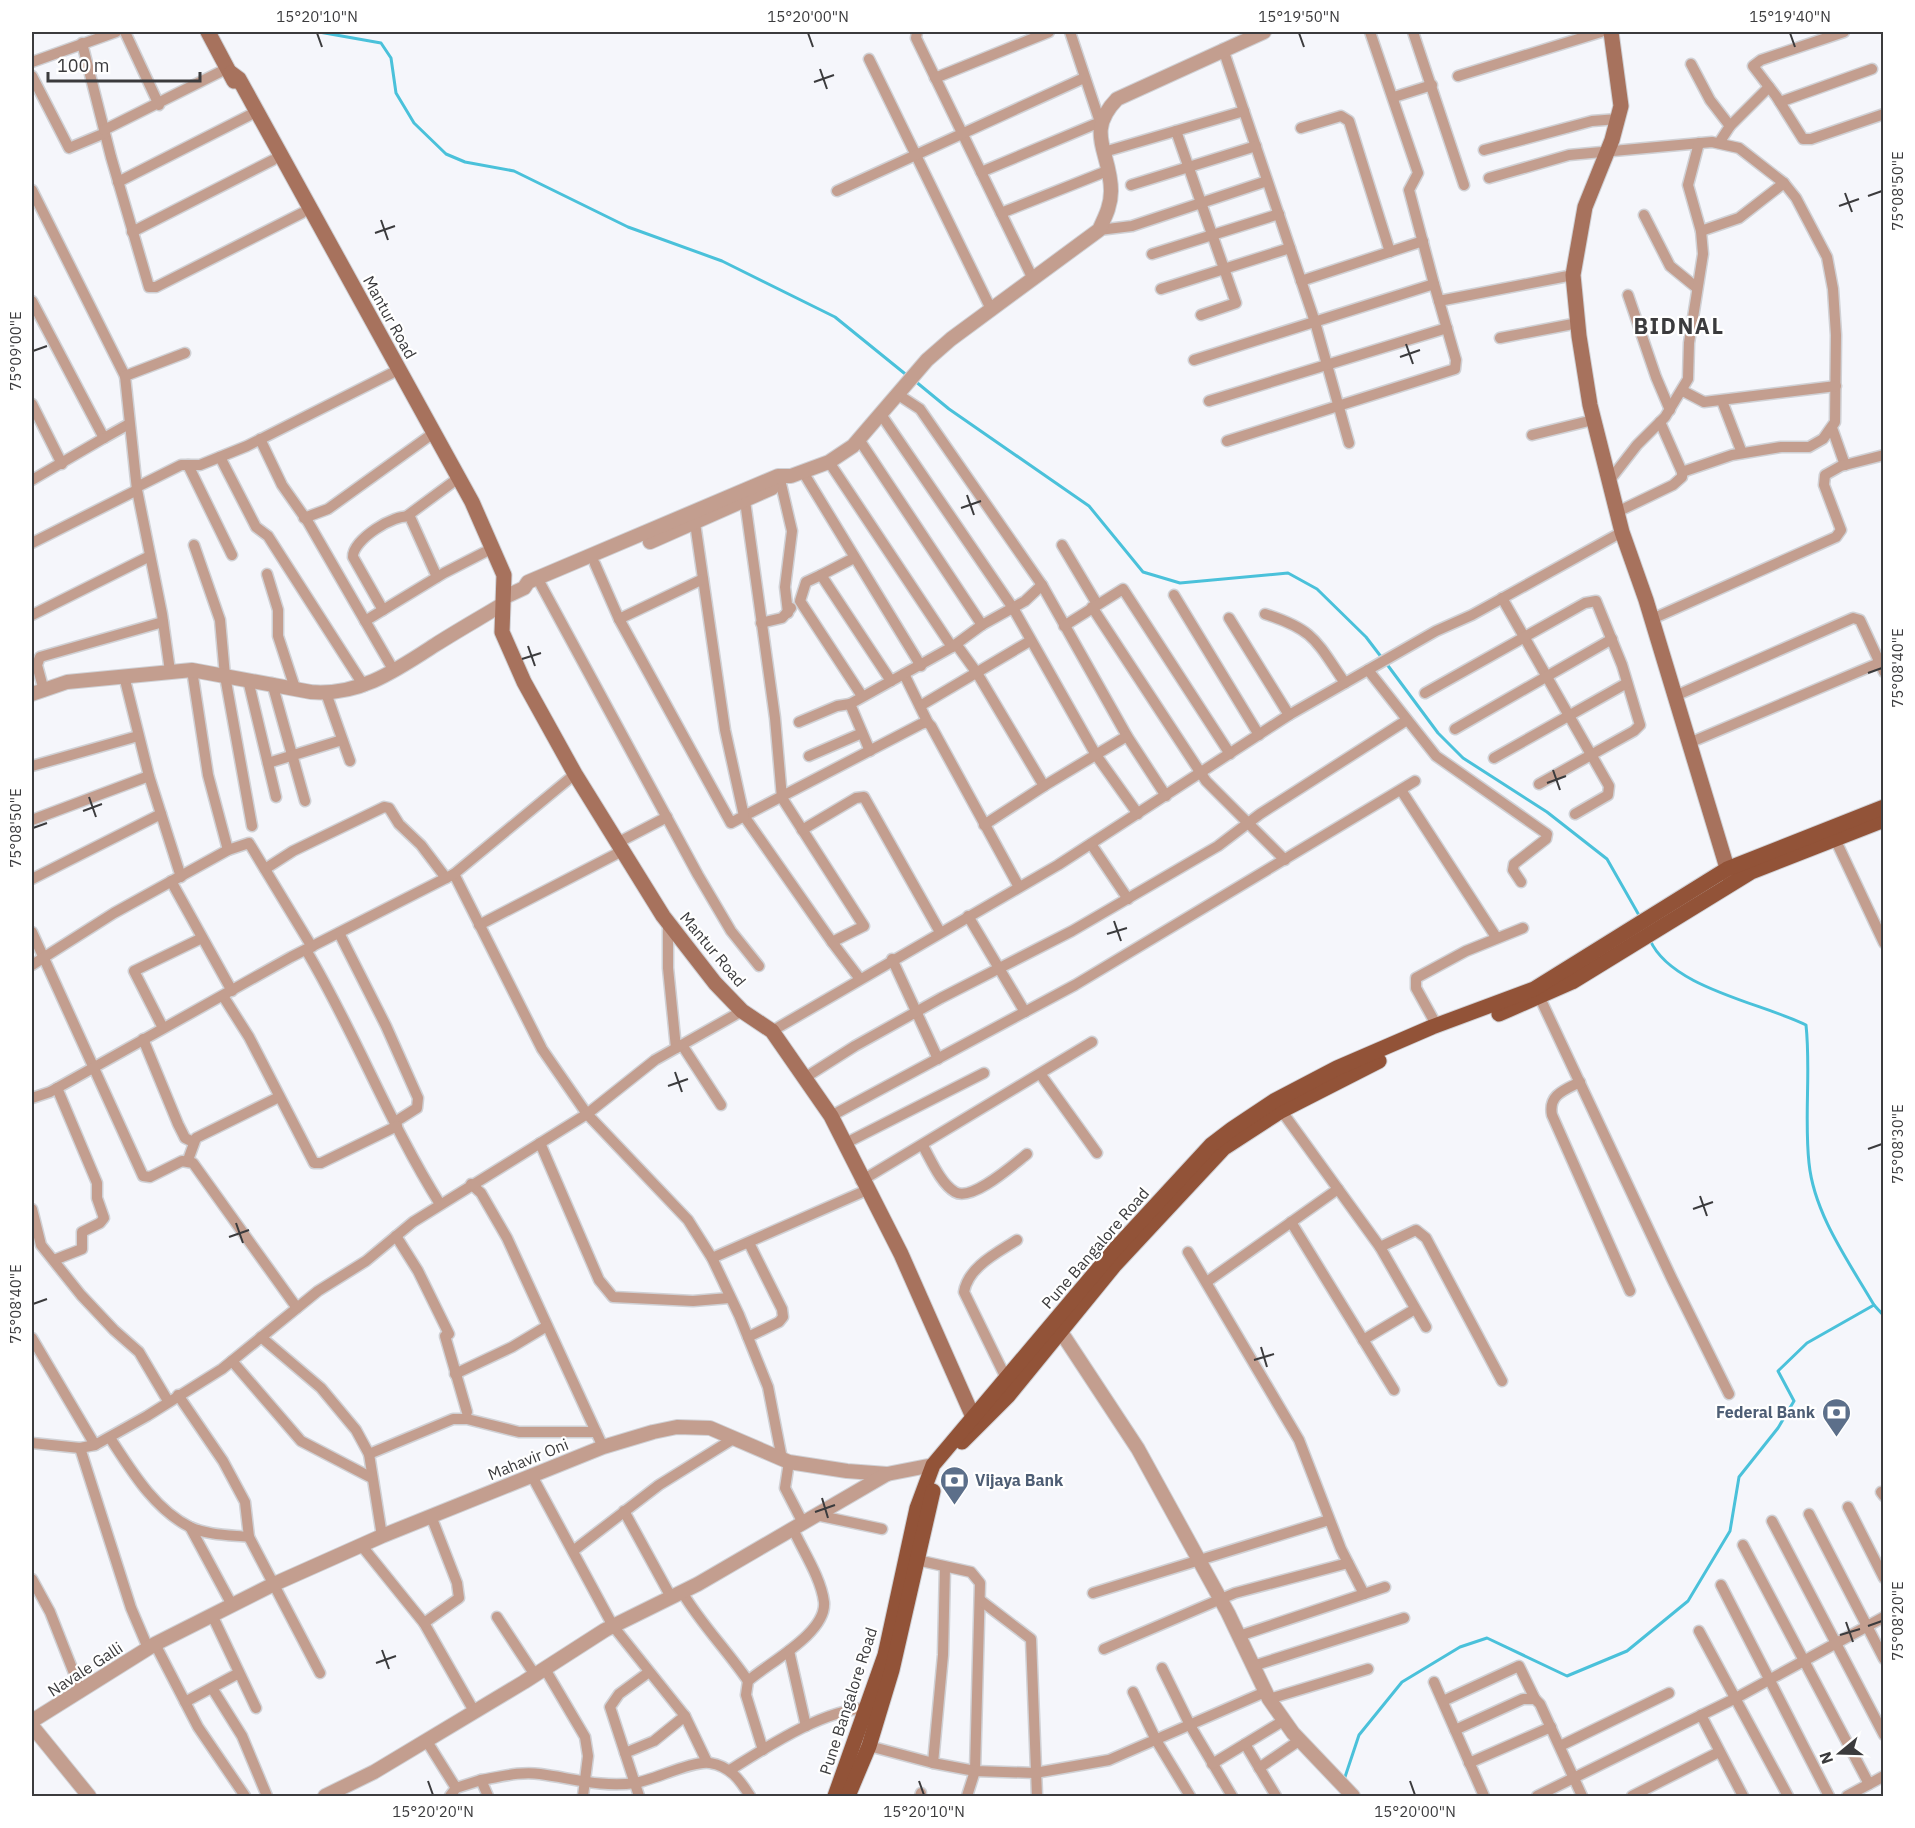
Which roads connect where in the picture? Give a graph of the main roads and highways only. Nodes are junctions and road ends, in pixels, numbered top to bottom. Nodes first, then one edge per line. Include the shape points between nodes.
1 (207, 32) edge
2 (1611, 32) edge
3 (230, 70) junction
4 (503, 596) junction
5 (1884, 807) edge
6 (1884, 820) edge
7 (1729, 876) junction
8 (1662, 919) junction
9 (1461, 1022) junction
10 (1374, 1057) junction
11 (1057, 1328) junction
12 (973, 1417) junction
13 (917, 1534) junction
14 (835, 1797) edge
15 (848, 1797) edge

1 - 3 main road, Mantur Road
2 - 7 main road via 1621,106 1585,207 1573,275 1578,323 1593,420 1622,532
3 - 4 main road, Mantur Road via 273,160 453,482
3 - 4 main road, Mantur Road via 239,79 458,476 504,575
4 - 12 main road, Mantur Road via 502,632 524,682 575,774 668,922 715,983 742,1011 772,1031 831,1116 900,1254
5 - 7 main road
6 - 7 main road
7 - 8 main road
8 - 9 main road, Pune Bangalore Road via 1621,935 1534,989
8 - 9 main road, Pune Bangalore Road via 1635,944 1540,998
9 - 10 main road, Pune Bangalore Road
9 - 10 main road, Pune Bangalore Road via 1437,1026
10 - 11 main road, Pune Bangalore Road via 1211,1145
11 - 12 main road, Pune Bangalore Road
11 - 13 main road, Pune Bangalore Road via 1008,1396 945,1463
12 - 13 main road, Pune Bangalore Road via 933,1465 917,1508
13 - 14 main road, Pune Bangalore Road via 885,1655
13 - 15 main road, Pune Bangalore Road via 917,1560 892,1670 869,1746

